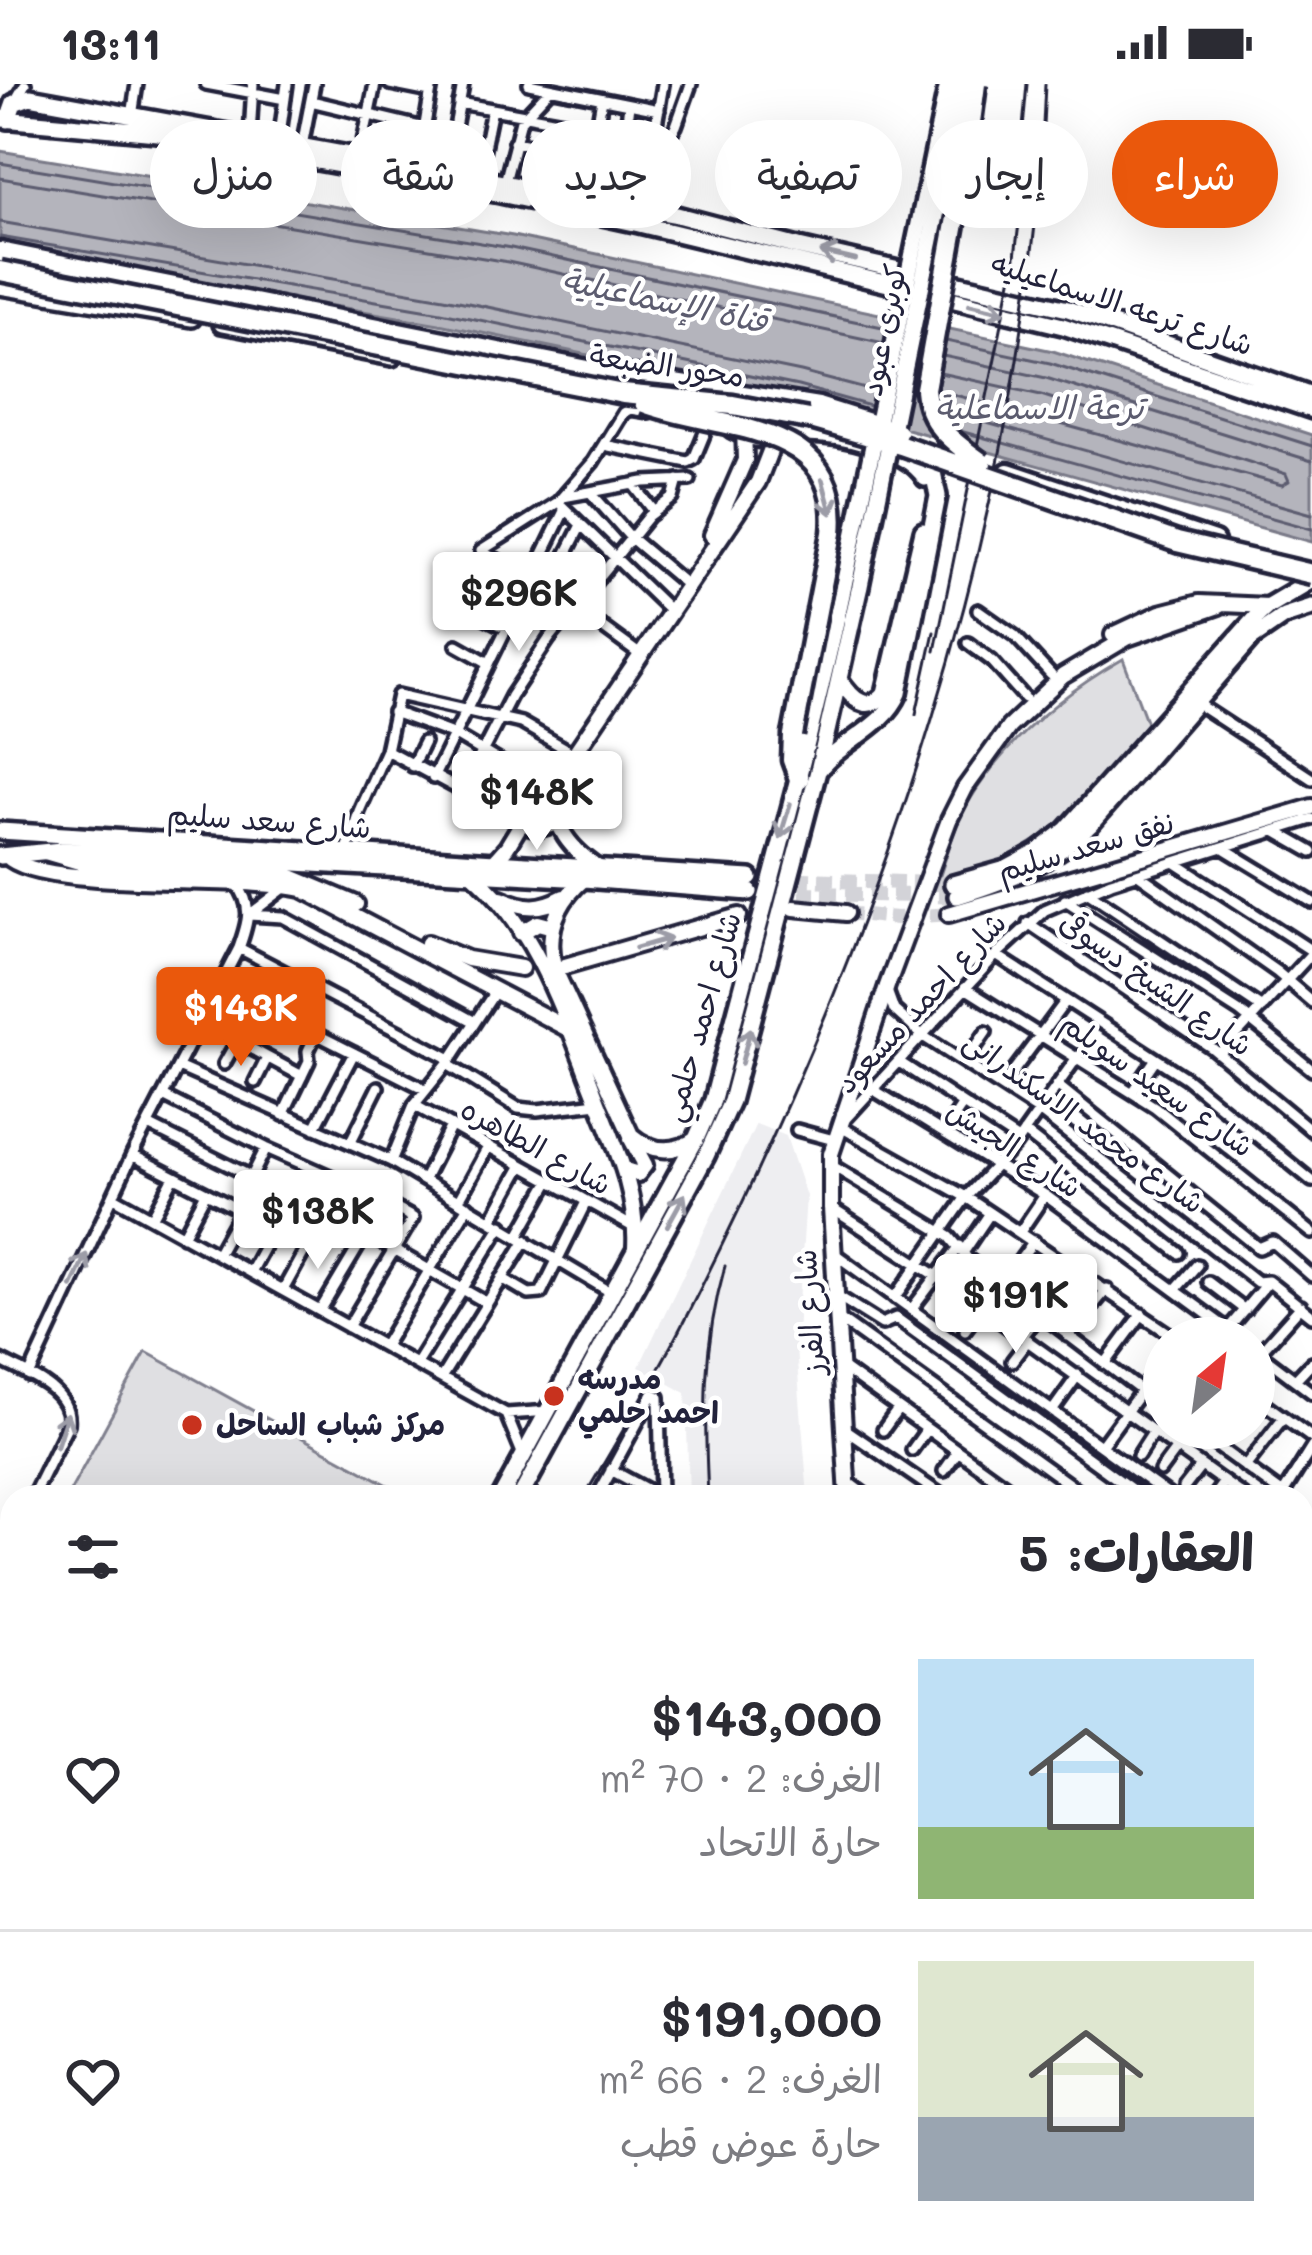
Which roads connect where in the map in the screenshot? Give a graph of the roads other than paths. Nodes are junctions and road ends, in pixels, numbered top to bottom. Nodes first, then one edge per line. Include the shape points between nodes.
1 (137, 84) edge
2 (206, 84) edge
3 (287, 84) edge
4 (314, 84) edge
5 (372, 84) edge
6 (390, 84) edge
7 (463, 84) edge
8 (529, 84) edge
9 (663, 84) edge
10 (691, 84) edge
11 (948, 84) edge
12 (963, 84) edge
13 (976, 84) edge
14 (552, 86) edge
15 (254, 88) edge
16 (431, 88) edge
17 (285, 99) junction
18 (602, 99) junction
19 (13, 100) edge
20 (311, 101) junction
21 (459, 103) junction
22 (629, 104) junction
23 (492, 109) junction
24 (659, 110) junction
25 (368, 115) junction
26 (524, 115) junction
27 (132, 116) junction
28 (156, 120) edge
29 (251, 120) edge
30 (282, 120) edge
31 (307, 120) edge
32 (367, 120) edge
33 (390, 120) edge
34 (425, 120) edge
35 (456, 120) edge
36 (490, 120) edge
37 (552, 120) edge
38 (598, 120) edge
39 (627, 120) edge
40 (657, 120) edge
41 (678, 120) edge
42 (514, 142) junction
43 (522, 143) edge
44 (498, 181) edge
45 (505, 182) junction
46 (522, 185) edge
47 (691, 220) edge
48 (769, 228) edge
49 (767, 239) junction
50 (0, 256) edge
51 (0, 273) edge
52 (0, 286) edge
53 (131, 294) junction
54 (623, 394) junction
55 (1312, 395) edge
56 (745, 404) junction
57 (771, 408) junction
58 (1312, 410) edge
59 (708, 424) junction
60 (746, 437) junction
61 (773, 438) junction
62 (604, 446) junction
63 (745, 460) junction
64 (982, 463) junction
65 (765, 469) junction
66 (633, 484) junction
67 (591, 494) junction
68 (562, 503) junction
69 (654, 511) junction
70 (581, 525) junction
71 (632, 538) junction
72 (614, 560) junction
73 (1312, 573) edge
74 (531, 578) junction
75 (682, 581) junction
76 (852, 586) junction
77 (549, 588) junction
78 (665, 605) junction
79 (1219, 606) junction
80 (1268, 606) junction
81 (464, 607) dead end
82 (575, 607) junction
83 (1312, 607) edge
84 (978, 610) dead end
85 (506, 628) junction
86 (968, 643) dead end
87 (458, 645) dead end
88 (638, 659) junction
89 (489, 663) junction
90 (1051, 675) junction
91 (840, 681) junction
92 (1025, 698) junction
93 (1194, 701) junction
94 (467, 708) junction
95 (393, 712) junction
96 (501, 717) junction
97 (455, 735) junction
98 (424, 742) dead end
99 (566, 749) junction
100 (386, 750) junction
101 (483, 751) junction
102 (412, 766) junction
103 (818, 771) junction
104 (433, 778) junction
105 (799, 779) junction
106 (1312, 779) edge
107 (500, 786) dead end
108 (542, 786) junction
109 (461, 793) junction
110 (489, 806) junction
111 (1312, 807) edge
112 (1312, 819) edge
113 (520, 822) junction
114 (558, 823) junction
115 (0, 831) edge
116 (40, 832) junction
117 (1277, 832) junction
118 (1241, 836) junction
119 (1226, 849) junction
120 (45, 852) junction
121 (1312, 852) edge
122 (346, 853) junction
123 (3, 856) edge
124 (1176, 863) junction
125 (492, 864) junction
126 (600, 869) junction
127 (473, 874) junction
128 (1138, 874) junction
129 (584, 879) junction
130 (236, 882) junction
131 (290, 886) junction
132 (1087, 890) junction
133 (567, 895) junction
134 (496, 896) junction
135 (1064, 899) junction
136 (1312, 902) edge
137 (794, 908) dead end
138 (846, 913) tunnel mouth
139 (949, 914) tunnel mouth
140 (250, 915) junction
141 (740, 916) dead end
142 (1028, 923) junction
143 (553, 927) junction
144 (521, 933) junction
145 (239, 948) junction
146 (1312, 952) edge
147 (996, 955) junction
148 (566, 966) dead end
149 (521, 968) dead end
150 (1287, 980) junction
151 (221, 986) junction
152 (886, 988) junction
153 (965, 988) junction
154 (496, 990) junction
155 (1065, 1002) junction
156 (1312, 1002) edge
157 (1262, 1008) junction
158 (1251, 1020) junction
159 (202, 1022) junction
160 (476, 1022) junction
161 (570, 1030) junction
162 (986, 1032) dead end
163 (1042, 1033) junction
164 (316, 1034) junction
165 (923, 1036) junction
166 (237, 1041) junction
167 (354, 1053) junction
168 (1220, 1054) junction
169 (1078, 1056) junction
170 (268, 1058) junction
171 (1155, 1060) junction
172 (966, 1061) junction
173 (449, 1062) junction
174 (899, 1062) junction
175 (224, 1064) dead end
176 (178, 1067) junction
177 (1312, 1070) edge
178 (302, 1076) junction
179 (255, 1082) dead end
180 (1058, 1084) junction
181 (1003, 1085) junction
182 (378, 1087) dead end
183 (424, 1089) junction
184 (874, 1090) junction
185 (1133, 1092) junction
186 (163, 1096) junction
187 (598, 1102) junction
188 (963, 1104) junction
189 (414, 1105) junction
190 (1039, 1111) junction
191 (283, 1115) junction
192 (148, 1125) junction
193 (316, 1128) junction
194 (450, 1128) junction
195 (796, 1130) dead end
196 (1312, 1131) edge
197 (944, 1132) junction
198 (837, 1133) junction
199 (631, 1135) junction
200 (1021, 1136) junction
201 (696, 1138) junction
202 (350, 1143) junction
203 (266, 1148) junction
204 (487, 1148) junction
205 (132, 1156) junction
206 (391, 1161) junction
207 (830, 1164) junction
208 (999, 1164) junction
209 (521, 1167) junction
210 (626, 1170) junction
211 (174, 1177) junction
212 (251, 1178) junction
213 (424, 1179) junction
214 (1312, 1181) edge
215 (550, 1183) junction
216 (206, 1193) junction
217 (1143, 1193) junction
218 (1045, 1195) junction
219 (114, 1197) junction
220 (966, 1197) junction
221 (385, 1202) junction
222 (586, 1202) junction
223 (463, 1203) junction
224 (830, 1208) junction
225 (238, 1209) junction
226 (1126, 1211) junction
227 (990, 1213) junction
228 (152, 1218) junction
229 (497, 1222) junction
230 (274, 1228) junction
231 (636, 1228) junction
232 (315, 1232) dead end
233 (942, 1232) junction
234 (1020, 1232) junction
235 (1312, 1233) edge
236 (366, 1234) junction
237 (184, 1236) junction
238 (522, 1238) junction
239 (1034, 1241) junction
240 (308, 1245) junction
241 (395, 1250) junction
242 (635, 1250) junction
243 (961, 1250) junction
244 (833, 1253) junction
245 (1179, 1253) dead end
246 (217, 1254) junction
247 (558, 1259) junction
248 (919, 1264) junction
249 (1069, 1264) junction
250 (1197, 1265) dead end
251 (430, 1270) junction
252 (250, 1272) junction
253 (938, 1276) junction
254 (1312, 1276) edge
255 (502, 1278) junction
256 (1266, 1281) junction
257 (1208, 1282) dead end
258 (1005, 1288) junction
259 (463, 1289) junction
260 (1107, 1289) junction
261 (283, 1290) junction
262 (1175, 1291) junction
263 (613, 1293) junction
264 (836, 1295) junction
265 (895, 1298) junction
266 (487, 1303) junction
267 (1300, 1306) junction
268 (911, 1310) junction
269 (987, 1310) junction
270 (1245, 1310) junction
271 (320, 1311) junction
272 (1036, 1311) junction
273 (1142, 1314) junction
274 (1312, 1316) edge
275 (1146, 1317) edge
276 (1211, 1317) edge
277 (1239, 1317) edge
278 (837, 1318) junction
279 (348, 1327) junction
280 (965, 1330) dead end
281 (1275, 1332) edge
282 (1068, 1336) junction
283 (1025, 1338) junction
284 (384, 1346) junction
285 (0, 1360) edge
286 (1012, 1361) dead end
287 (1312, 1361) edge
288 (416, 1364) junction
289 (1105, 1364) junction
290 (1275, 1365) edge
291 (840, 1366) junction
292 (1078, 1375) junction
293 (29, 1376) junction
294 (441, 1378) junction
295 (1295, 1380) junction
296 (1143, 1388) edge
297 (1141, 1391) junction
298 (1312, 1393) edge
299 (898, 1408) junction
300 (1053, 1410) junction
301 (550, 1411) junction
302 (1126, 1411) junction
303 (1275, 1412) edge
304 (506, 1414) junction
305 (1283, 1418) junction
306 (1143, 1423) edge
307 (845, 1429) junction
308 (927, 1429) junction
309 (884, 1430) dead end
310 (1312, 1438) edge
311 (1102, 1446) junction
312 (1312, 1447) edge
313 (1143, 1448) edge
314 (1176, 1449) edge
315 (1178, 1449) edge
316 (1221, 1449) edge
317 (912, 1450) dead end
318 (958, 1451) junction
319 (1138, 1456) dead end
320 (523, 1459) junction
321 (1302, 1464) junction
322 (1201, 1466) junction
323 (1246, 1467) junction
324 (611, 1470) junction
325 (1160, 1471) dead end
326 (944, 1472) dead end
327 (1312, 1472) edge
328 (1224, 1482) junction
329 (38, 1485) edge
330 (508, 1485) edge
331 (527, 1485) edge
332 (603, 1485) edge
333 (639, 1485) edge
334 (661, 1485) edge
335 (848, 1485) edge
336 (927, 1485) edge
337 (1005, 1485) edge
338 (1070, 1485) edge
339 (1126, 1485) edge
340 (1155, 1485) edge
341 (1186, 1485) edge
342 (1222, 1485) edge
343 (1228, 1485) edge
344 (1268, 1485) edge
345 (1289, 1485) edge

1 - 27 street
2 - 15 street
3 - 17 street
4 - 20 street
5 - 25 street
6 - 16 street
7 - 21 street
8 - 14 street
9 - 24 street
10 - 41 street
11 - 76 main road, كوبرى عبود, bridge
12 - 76 main road, كوبرى عبود, bridge
13 - 64 highway, bridge via 925,388 943,432
14 - 18 street
14 - 26 street
15 - 17 street
15 - 29 street
16 - 34 street
17 - 30 street
18 - 22 street
18 - 38 street
19 - 27 main road, شارع ترعه الاسماعيليه
19 -> 58 main road, شارع ترعه الاسماعيليه via 640,224 1064,326
20 - 25 street
20 - 31 street
21 - 23 street
21 - 35 street
22 - 24 street
22 - 39 street
23 - 26 street
23 - 36 street
24 - 40 street
25 - 32 street
25 - 33 street
26 - 37 street
26 - 42 street
27 - 28 main road, شارع ترعه الاسماعيليه
42 - 43 street
42 - 45 street
44 - 45 main road, شارع ترعه الاسماعيليه
45 - 46 main road, شارع ترعه الاسماعيليه
47 - 49 main road, شارع ترعه الاسماعيليه
48 - 49 main road
55 -> 49 main road, شارع ترعه الاسماعيليه via 1068,309
50 - 53 main road
50 - 64 highway, محور الضبعة, bridge via 818,407
51 - 53 main road
51 - 54 highway, محور الضبعة, bridge
52 - 60 main road via 698,416
53 - 56 main road
54 - 73 highway, محور الضبعة, bridge via 843,427 1177,542
54 -> 105 highway, bridge via 777,437 807,456 826,486 832,533 793,736
56 - 57 main road
56 - 60 street
57 - 61 street
57 - 103 main road via 899,440 927,462 936,484 897,699
59 - 60 street
59 - 62 street via 630,409
59 - 62 street via 694,459 684,462
60 - 61 main road
60 - 63 street
61 - 65 street
61 - 91 main road via 817,434 895,452 926,482 928,508 888,688 866,704
62 - 68 street
63 - 65 street
63 - 75 street via 723,516
64 - 73 highway, محور الضبعة
65 - 88 street
66 - 67 street
66 - 69 street
66 - 69 street via 684,480
67 - 68 street
67 - 71 street
68 - 70 street
68 - 74 street
68 - 74 street via 481,549
69 - 71 street
70 - 72 street
70 - 77 street
71 - 72 street
71 - 75 street
72 - 78 street
72 - 82 street
73 - 80 main road
74 - 77 street
74 - 85 street
75 - 78 street
76 - 91 main road, شارع احمد حلمي
76 - 105 main road, شارع احمد حلمي
77 - 82 street
78 - 88 street
79 - 80 street
79 - 90 street via 1199,603 1147,618
79 - 152 street via 1105,649 1017,717 957,804
80 - 93 main road via 1066,830 1022,862 955,890 1012,880 1062,851
81 - 85 street
82 - 88 street
82 - 96 street
83 - 93 main road via 1262,630
84 - 90 street
85 - 89 street
86 - 92 street
87 - 89 street
88 - 99 street
88 - 114 street via 561,771
89 - 94 street
90 - 92 street
91 - 103 main road, شارع احمد حلمي
92 - 152 street via 984,745 941,817 886,967
93 - 106 street
94 - 95 street via 398,695
94 - 96 street
94 - 97 street
95 - 97 street
95 - 100 street
96 - 99 street
96 - 101 street
97 - 101 street
97 - 104 street
98 - 102 street
99 - 108 street
100 - 102 street
100 - 122 street
101 - 108 street
101 - 109 street
102 - 104 street
331 -> 103 main road, شارع احمد حلمي via 731,1100
104 - 109 street
105 -> 201 main road, شارع احمد حلمي
107 - 110 street
108 - 113 street
109 - 110 street
110 - 113 street
111 - 118 street, نفق سعد سليم
112 - 117 street, شارع احمد مسعود
113 - 114 street via 538,829
113 - 125 street
114 - 126 street via 571,848
115 - 116 main road, شارع سعد سليم
116 - 120 main road
116 - 122 main road, شارع سعد سليم
117 - 118 street, شارع احمد مسعود
117 - 121 street
118 - 119 street, شارع احمد مسعود
118 - 139 street, نفق سعد سليم
119 - 124 street, شارع احمد مسعود
119 - 136 street
120 - 123 main road, شارع سعد سليم
120 - 127 main road, شارع سعد سليم
120 - 149 street via 86,864 289,876 438,949
122 - 125 main road, شارع سعد سليم
123 - 130 street, شارع سعد سليم via 25,869 70,875
124 - 128 street, شارع احمد مسعود
124 - 146 street
125 - 126 main road, شارع سعد سليم
126 - 129 main road, شارع سعد سليم via 750,885
127 - 129 main road, شارع سعد سليم
127 - 134 street
128 - 132 street, شارع احمد مسعود
128 - 150 street
129 - 133 street
130 - 131 street, شارع سعد سليم
130 - 140 street
131 - 140 street
131 - 154 street, شارع سعد سليم
132 - 135 street, شارع احمد مسعود
132 - 157 street
133 - 134 street via 530,908
133 - 143 street
134 - 144 street
135 - 142 street, شارع احمد مسعود
135 - 158 street
137 - 138 street
140 - 145 street
140 - 160 street via 283,917
148 -> 141 street
142 - 147 street, شارع احمد مسعود
142 - 168 street, شارع الشيخ دسوقى
143 - 144 street via 538,923
143 - 199 street via 555,970
144 - 161 street
145 - 151 street
145 - 173 street
146 - 150 street
147 - 153 street, شارع احمد مسعود
147 - 155 street
150 - 156 street
150 - 157 street
151 - 159 street
151 - 164 street
152 - 165 street, شارع محمد الاسكندرانى via 894,1010
152 - 198 street, شارع الفرز
153 - 163 street, شارع سعيد سويلم
153 - 165 street, شارع احمد مسعود
154 - 160 street
154 - 161 street, شارع سعد سليم
155 - 163 street
155 - 171 street
157 - 158 street
158 - 168 street
158 - 177 street
159 - 166 street
159 - 176 street
160 - 173 street
161 - 187 street
162 - 172 street
163 - 169 street, شارع سعيد سويلم
163 - 181 street
164 - 167 street
164 - 178 street
165 - 172 street, شارع محمد الاسكندرانى
165 - 174 street, شارع احمد مسعود
166 - 170 street
166 - 175 street
167 - 183 street
167 - 193 street
168 - 196 street, شارع الشيخ دسوقى
169 - 180 street
169 - 185 street, شارع سعيد سويلم
170 - 178 street
170 - 179 street
171 - 185 street
171 - 214 street
172 - 181 street, شارع محمد الاسكندرانى
173 - 183 street
173 - 187 street via 528,1110
174 - 184 street, شارع احمد مسعود
174 - 188 street
176 - 186 street
176 - 191 street
178 - 191 street
180 - 190 street
180 - 254 street via 1259,1248 1270,1241
181 - 190 street, شارع محمد الاسكندرانى
182 - 202 street
183 - 189 street
184 - 197 street, شارع الجيش
184 - 198 street, شارع احمد مسعود
185 - 235 street, شارع سعيد سويلم
186 - 192 street
186 - 203 street
187 - 210 street
188 - 197 street
188 - 200 street
189 - 194 street, شارع الطاهره
189 - 206 street
190 - 200 street
190 - 217 street, شارع محمد الاسكندرانى
191 - 193 street
192 - 205 street
192 - 212 street
193 - 202 street
194 - 204 street, شارع الطاهره
194 - 213 street
195 - 198 street
197 - 208 street, شارع الجيش
198 - 207 street, شارع الفرز
198 - 220 street
199 - 201 street via 667,1150
199 - 210 street via 644,1168
200 - 208 street
200 - 226 street
201 - 242 main road, شارع احمد حلمي
202 - 206 street
203 - 212 street
203 - 221 street
204 - 209 street, شارع الطاهره
204 - 223 street
205 - 211 street
205 - 219 street
206 - 213 street
207 - 224 street, شارع الفرز
207 - 233 street
208 - 218 street, شارع الجيش
208 - 220 street
209 - 215 street, شارع الطاهره
209 - 229 street
210 - 231 street
211 - 216 street
211 - 228 street
212 - 225 street
212 - 236 street
213 - 223 street
215 - 222 street, شارع الطاهره
215 - 238 street
216 - 225 street
216 - 237 street
217 - 226 street
217 - 256 street, شارع محمد الاسكندرانى via 1257,1282
218 - 234 street
218 - 262 street, شارع الجيش
219 - 228 street
293 -> 219 street
220 - 227 street
220 - 233 street
221 - 236 street
221 - 241 street via 412,1221
222 - 231 street, شارع الطاهره
222 - 247 street
223 - 229 street
223 - 251 street
224 - 244 street, شارع الفرز
224 - 248 street
225 - 230 street
225 - 246 street
226 - 245 street
227 - 234 street
227 - 243 street
228 - 237 street
229 - 238 street
229 - 259 street
230 - 240 street
230 - 252 street
231 - 242 street
232 - 240 street
233 - 243 street
233 - 248 street
234 - 239 street
236 - 241 street
236 - 271 street
237 - 246 street
238 - 247 street
238 - 255 street
239 - 249 street
239 - 258 street
240 - 261 street
241 - 251 street
241 - 279 street
242 - 263 main road, شارع احمد حلمي
243 - 253 street
243 - 258 street
244 - 264 street, شارع الفرز
244 - 265 street
246 - 252 street
247 - 255 street via 538,1294
247 - 263 street
248 - 253 street
248 - 265 street
249 - 260 street
249 - 272 street
250 - 262 street
251 - 259 street
251 - 284 street
252 - 261 street
253 - 268 street
253 - 269 street
255 - 266 street
256 - 267 street, شارع محمد الاسكندرانى
256 - 270 street
257 - 270 street
258 - 269 street
258 - 272 street
259 - 266 street
259 - 288 street
260 - 273 street
260 - 282 street
261 - 271 street
262 - 276 street, شارع الجيش
263 - 301 main road, شارع احمد حلمي
264 - 278 street, شارع الفرز
264 - 339 street via 882,1324 896,1318
265 - 268 street
266 - 294 street
267 - 274 street, شارع محمد الاسكندرانى
267 - 281 street
268 - 300 street
269 - 280 street
269 - 283 street
270 - 277 street
271 - 279 street
272 - 282 street
272 - 283 street
273 - 275 street
273 - 289 street
278 - 291 street, شارع الفرز
278 - 338 street
279 - 284 street
282 - 289 street
283 - 286 street
283 - 292 street
284 - 288 street
285 - 293 street
287 - 295 street
288 - 294 street
289 - 297 street
290 - 295 street
291 - 299 street
291 - 307 street, شارع الفرز
292 - 300 street
292 - 302 street
329 -> 293 street via 69,1413 59,1395
294 - 304 street
295 - 298 street
296 - 297 street
297 - 302 street
299 - 308 street
299 - 309 street
300 - 311 street
301 - 304 street
301 - 320 main road, شارع احمد حلمي
302 - 306 street
302 - 311 street
303 - 305 street
304 - 320 street
305 - 310 street
305 - 323 street
307 - 335 street, شارع الفرز
307 - 336 street
308 - 317 street
308 - 318 street
311 - 340 street
312 - 321 street
313 - 319 street
314 - 325 street
315 - 322 street
316 - 323 street
318 - 326 street
318 - 337 street
320 - 330 main road, شارع احمد حلمي
321 - 327 street
321 - 345 street
322 - 328 street
322 - 341 street
323 - 344 street
324 - 332 street
324 - 333 street
324 - 334 street via 650,1396 658,1397
328 - 342 street
328 - 343 street

